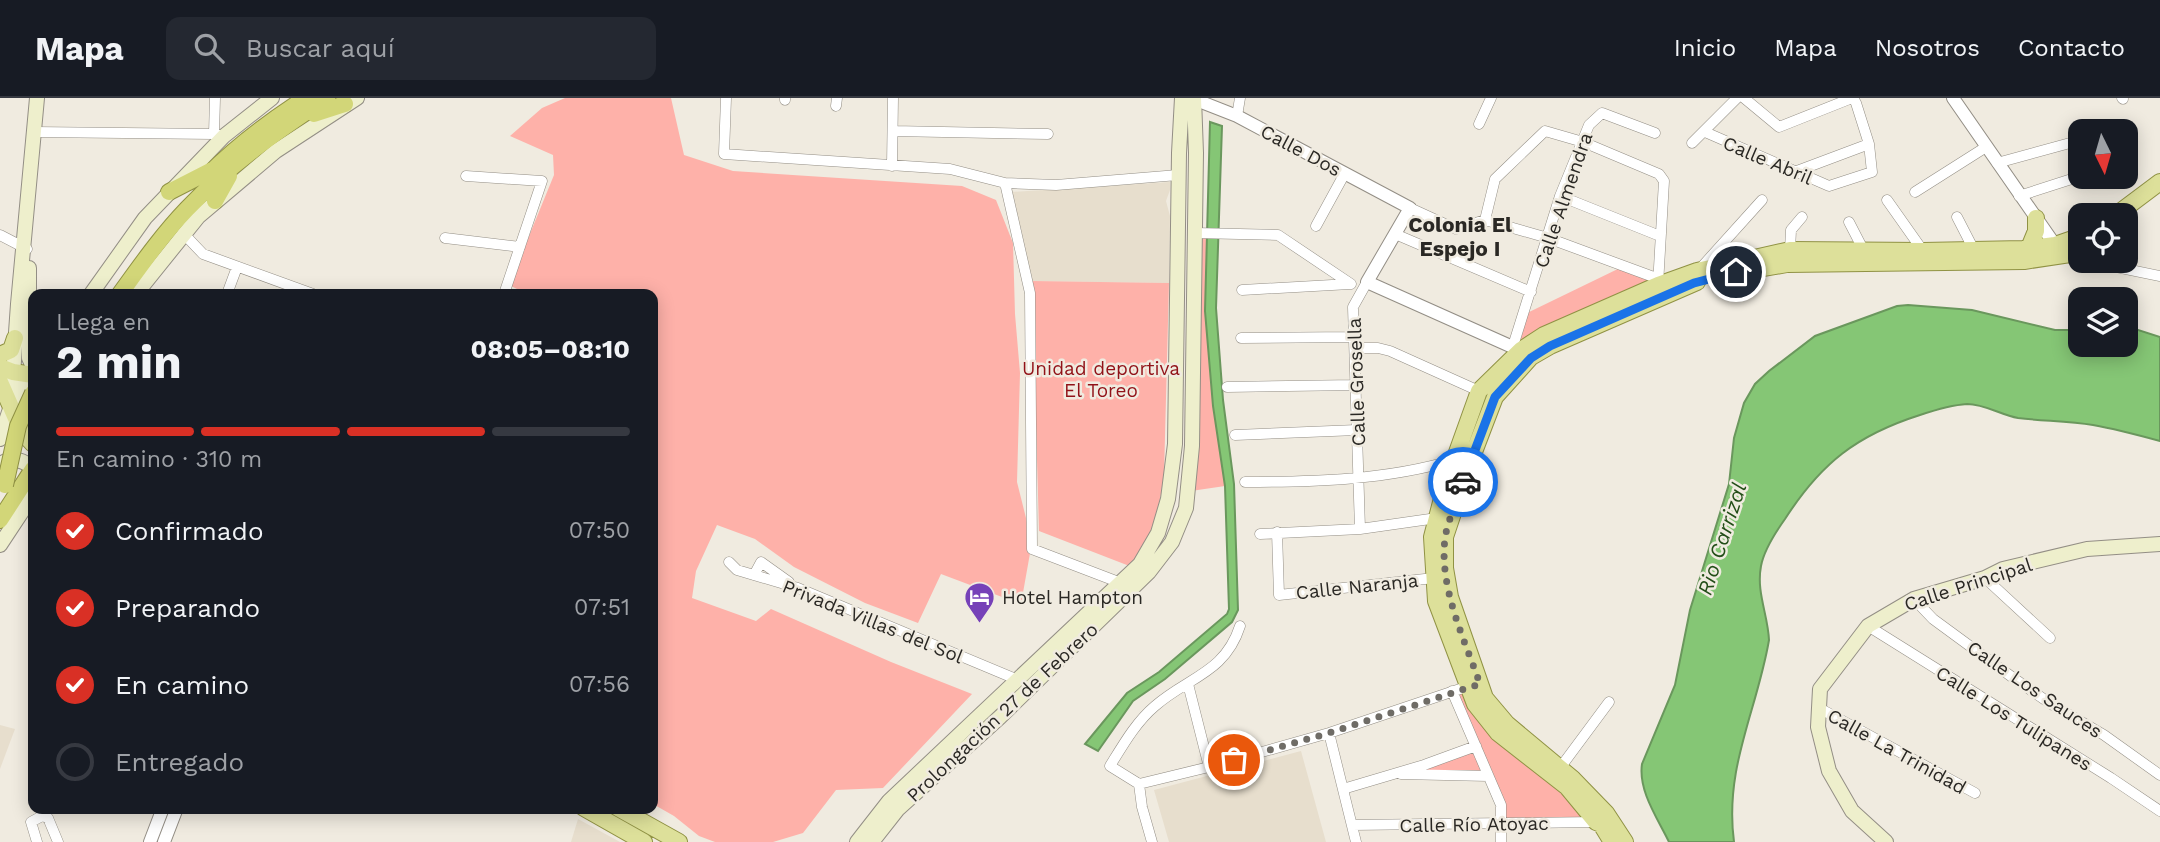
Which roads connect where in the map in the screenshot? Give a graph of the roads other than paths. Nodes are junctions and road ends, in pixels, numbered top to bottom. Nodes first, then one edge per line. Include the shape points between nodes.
1 (37, 98) edge
2 (43, 98) edge
3 (215, 98) edge
4 (272, 98) edge
5 (288, 98) edge
6 (306, 98) edge
7 (327, 98) edge
8 (726, 98) edge
9 (893, 98) edge
10 (1182, 98) edge
11 (1193, 98) edge
12 (1240, 98) edge
13 (1491, 98) edge
14 (1737, 98) edge
15 (1744, 98) edge
16 (1853, 98) edge
17 (1953, 98) edge
18 (351, 101) edge
19 (1237, 116) junction
20 (291, 121) junction
21 (1479, 124) dead end
22 (893, 131) junction
23 (37, 132) junction
24 (257, 132) junction
25 (1705, 132) junction
26 (1655, 133) dead end
27 (1048, 134) dead end
28 (219, 135) junction
29 (1583, 142) junction
30 (1692, 143) dead end
31 (1869, 144) junction
32 (2068, 144) edge
33 (1986, 147) junction
34 (237, 162) junction
35 (1997, 163) junction
36 (892, 166) junction
37 (212, 170) junction
38 (1797, 171) junction
39 (1345, 173) junction
40 (1178, 175) junction
41 (466, 176) dead end
42 (2068, 180) edge
43 (2160, 182) edge
44 (1005, 183) junction
45 (169, 192) junction
46 (1915, 192) dead end
47 (2160, 193) edge
48 (1560, 196) junction
49 (2019, 196) junction
50 (1762, 200) dead end
51 (215, 201) junction
52 (1887, 201) dead end
53 (2132, 203) edge
54 (1410, 208) junction
55 (2138, 210) edge
56 (1802, 217) dead end
57 (1957, 218) dead end
58 (2036, 218) junction
59 (1485, 220) junction
60 (1849, 222) dead end
61 (1316, 226) dead end
62 (183, 233) junction
63 (1195, 233) junction
64 (1395, 234) junction
65 (0, 235) edge
66 (1660, 236) junction
67 (445, 238) dead end
68 (1548, 238) junction
69 (2068, 240) edge
70 (2055, 245) junction
71 (520, 247) junction
72 (2029, 248) junction
73 (26, 249) junction
74 (1790, 250) junction
75 (1974, 250) junction
76 (2068, 250) edge
77 (1864, 251) junction
78 (1923, 251) junction
79 (2068, 255) edge
80 (237, 267) junction
81 (1698, 271) junction
82 (2138, 271) edge
83 (2160, 276) edge
84 (1659, 282) junction
85 (1351, 284) junction
86 (1365, 286) junction
87 (95, 289) edge
88 (112, 289) edge
89 (124, 289) edge
90 (140, 289) edge
91 (229, 289) edge
92 (297, 289) edge
93 (506, 289) edge
94 (1242, 290) dead end
95 (1531, 292) junction
96 (28, 322) edge
97 (1354, 337) junction
98 (15, 338) junction
99 (1241, 338) dead end
100 (1355, 348) junction
101 (1522, 351) junction
102 (0, 355) edge
103 (20, 372) edge
104 (1356, 385) junction
105 (1227, 387) dead end
106 (1479, 391) junction
107 (10, 404) junction
108 (28, 404) edge
109 (1357, 430) junction
110 (1235, 435) dead end
111 (0, 439) edge
112 (28, 440) edge
113 (1454, 460) junction
114 (0, 465) edge
115 (28, 465) edge
116 (1358, 478) junction
117 (1245, 482) dead end
118 (20, 493) edge
119 (1437, 518) junction
120 (0, 520) edge
121 (1360, 529) junction
122 (1277, 532) junction
123 (1259, 534) dead end
124 (2160, 544) edge
125 (0, 545) edge
126 (729, 562) dead end
127 (1434, 578) junction
128 (1985, 578) junction
129 (1121, 583) junction
130 (1914, 599) junction
131 (1240, 625) dead end
132 (1868, 626) junction
133 (2050, 638) dead end
134 (1018, 680) junction
135 (1188, 684) junction
136 (1466, 687) junction
137 (1608, 702) dead end
138 (1819, 708) junction
139 (1329, 733) junction
140 (1476, 746) junction
141 (1209, 767) junction
142 (1560, 768) junction
143 (1390, 774) junction
144 (2160, 775) edge
145 (1488, 776) junction
146 (1139, 784) junction
147 (1343, 789) junction
148 (1975, 793) dead end
149 (2160, 811) edge
150 (161, 814) edge
151 (175, 814) edge
152 (595, 814) edge
153 (629, 814) edge
154 (1596, 822) junction
155 (1501, 823) junction
156 (1352, 825) junction
157 (37, 842) edge
158 (58, 842) edge
159 (150, 842) edge
160 (164, 842) edge
161 (644, 842) edge
162 (679, 842) edge
163 (857, 842) edge
164 (872, 842) edge
165 (1152, 842) edge
166 (1356, 842) edge
167 (1501, 842) edge
168 (1612, 842) edge
169 (1625, 842) edge
170 (1886, 842) edge

1 - 23 main road
2 - 23 main road
3 - 28 street
4 - 28 main road
5 - 24 highway
6 - 24 highway
7 - 20 highway
8 - 36 street via 724,154
9 - 22 street
10 - 40 main road, Prolongación 27 de Febrero
11 - 19 street, Calle Dos
11 - 63 main road, Prolongación 27 de Febrero
12 - 19 street
13 - 21 street
14 - 25 street
15 - 16 street via 1779,127
16 - 31 street
17 - 33 street
18 - 20 highway
18 - 51 main road via 276,151
19 - 39 street, Calle Dos
20 - 34 highway
22 - 27 street
22 - 36 street
23 - 28 street
23 - 73 main road
24 - 37 highway
25 - 30 street
25 - 38 street, Calle Abril
26 - 29 street, Calle Almendra via 1602,113
28 - 45 main road
29 - 48 street, Calle Almendra
29 - 59 street via 1545,131 1495,179
29 - 66 street via 1659,174 1664,181
31 - 38 street
31 - 38 street, Calle Abril via 1872,172 1829,186
32 - 35 street
33 - 35 street
33 - 46 street
34 - 51 highway
34 - 89 highway via 187,208
35 - 49 street
36 - 44 street via 950,169
37 - 45 highway
37 - 88 highway via 164,220
39 - 54 street, Calle Dos
39 - 61 street
40 - 44 street via 1056,185
40 - 129 main road, Prolongación 27 de Febrero via 1175,444 1168,499 1158,533 1140,564
41 - 71 street via 542,181
42 - 49 street
43 - 53 main road
44 - 129 street via 1030,293 1032,549
45 - 87 main road via 133,233
47 - 55 main road
48 - 66 street
48 - 68 street, Calle Almendra
49 - 58 street
50 - 81 street
51 - 62 main road
52 - 78 street
54 - 59 street via 1456,229
54 - 64 street, Calle Grosella
56 - 74 street via 1791,230
57 - 75 street
58 - 70 street
58 - 72 main road
59 - 68 street
60 - 77 street
62 - 80 street via 203,254
62 - 90 main road
63 - 85 street via 1278,235
63 - 164 main road, Prolongación 27 de Febrero via 1192,446 1186,508 1171,542 1149,572 898,809
64 - 86 street, Calle Grosella
64 - 95 street
65 - 73 street
66 - 84 street
67 - 71 street
68 - 84 street
68 - 95 street, Calle Almendra
69 - 70 main road
70 - 72 main road
70 - 76 street
71 - 93 street
72 - 75 main road
73 - 96 main road
73 - 98 main road
74 - 77 main road
74 - 81 main road
75 - 78 main road
77 - 78 main road
79 - 101 main road via 1979,263 1787,264 1736,272 1694,283 1550,346
80 - 91 street
80 - 92 street
81 - 84 main road
82 - 83 street
84 - 101 main road via 1544,335
85 - 86 street
85 - 94 street
86 - 97 street, Calle Grosella via 1353,307
86 - 101 street
95 - 101 street, Calle Almendra
97 - 99 street
97 - 100 street, Calle Grosella
98 - 102 main road via 10,351
98 - 103 main road
100 - 104 street, Calle Grosella
100 - 106 street via 1390,351
101 - 106 main road
101 - 136 main road via 1495,397 1445,537 1445,568
103 - 107 main road
103 - 107 main road
104 - 105 street
104 - 109 street, Calle Grosella
106 - 113 main road
107 - 111 main road
107 - 112 main road
108 - 118 highway, bridge via 18,426
109 - 110 street
109 - 116 street, Calle Grosella
113 - 116 street
113 - 119 main road
114 - 115 main road via 12,459
116 - 117 street
116 - 121 street, Calle Grosella
118 - 120 highway
118 - 125 main road
119 - 121 street
119 - 127 main road via 1432,537
121 - 122 street
122 - 123 street
122 - 127 street, Calle Naranja via 1279,595
124 - 128 main road, Calle Principal via 2087,549 2003,569
126 - 134 street, Privada Villas del Sol via 737,570 798,588
127 - 136 main road via 1436,601
128 - 130 main road, Calle Principal
128 - 133 street
129 - 134 main road, Prolongación 27 de Febrero
130 - 132 main road, Calle Principal
130 - 144 street, Calle Los Sauces via 1933,619 2012,677
131 - 135 street via 1225,654
132 - 138 main road, Calle Principal via 1820,689
132 - 149 street, Calle Los Tulipanes
134 - 163 main road, Prolongación 27 de Febrero via 889,801
135 - 141 street
135 - 146 street via 1136,725 1110,766
136 - 139 street
136 - 140 street
136 - 142 main road via 1485,698
136 - 154 main road via 1498,733 1567,788
137 - 142 street
138 - 148 street, Calle La Trinidad
138 - 170 main road, Calle Principal via 1818,727 1829,771 1852,811
139 - 141 street
139 - 147 street
140 - 143 street
140 - 145 street
141 - 146 street
142 - 169 main road via 1606,813
143 - 145 street
143 - 147 street
145 - 155 street via 1501,805
146 - 165 street
147 - 156 street
150 - 159 street
151 - 160 street
152 - 161 main road
153 - 162 main road
154 - 155 street, Calle Río Atoyac
154 - 168 main road
155 - 156 street, Calle Río Atoyac
155 - 167 street
156 - 166 street
157 - 158 street via 30,822 43,816

